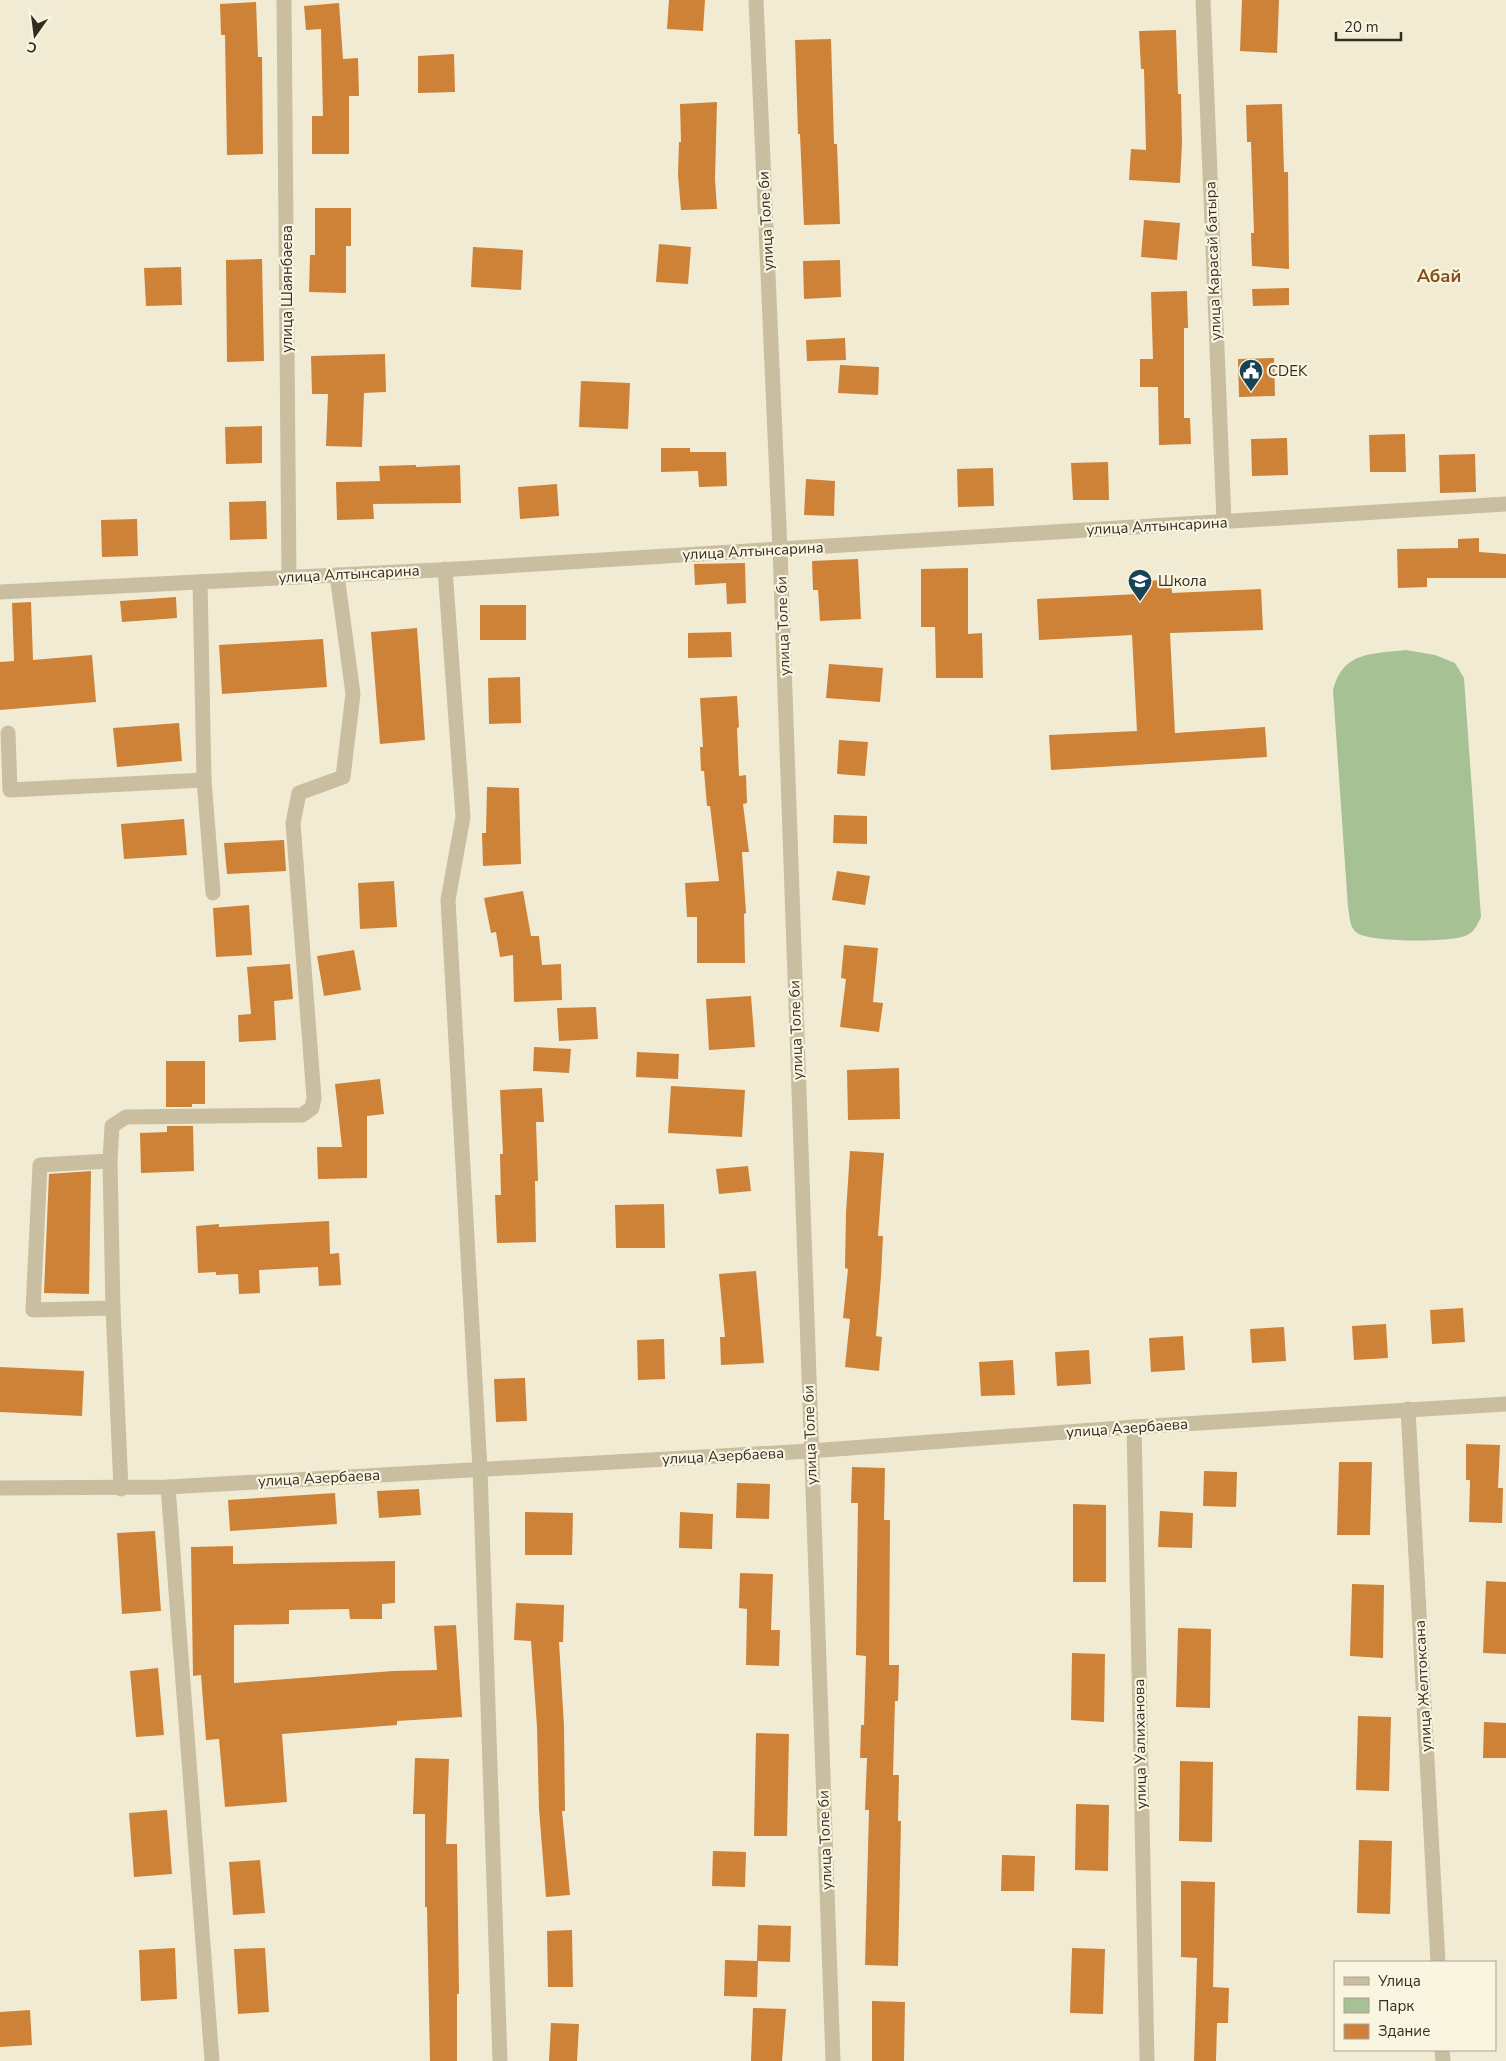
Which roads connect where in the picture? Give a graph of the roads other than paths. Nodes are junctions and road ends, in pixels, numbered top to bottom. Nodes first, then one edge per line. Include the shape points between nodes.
1 (284, 0) edge
2 (756, 0) edge
3 (1203, 0) edge
4 (1506, 504) edge
5 (1224, 522) junction
6 (780, 549) junction
7 (445, 569) junction
8 (337, 575) junction
9 (289, 578) junction
10 (200, 582) junction
11 (0, 592) edge
12 (8, 733) dead end
13 (204, 780) junction
14 (213, 893) dead end
15 (110, 1161) junction
16 (113, 1308) junction
17 (1506, 1404) edge
18 (1408, 1409) junction
19 (1134, 1428) junction
20 (810, 1451) junction
21 (480, 1469) junction
22 (168, 1487) junction
23 (0, 1488) edge
24 (121, 1489) junction
25 (1438, 1961) edge
26 (212, 2061) edge
27 (500, 2061) edge
28 (833, 2061) edge
29 (1147, 2061) edge

1 - 9 street, улица Шаянбаева
2 - 6 street, улица Толе би
3 - 5 street, улица Карасай батыра
4 - 5 street, улица Алтынсарина
5 - 6 street, улица Алтынсарина
6 - 7 street, улица Алтынсарина
6 - 20 street, улица Толе би
7 - 8 street, улица Алтынсарина
7 - 21 street via 463,817 448,900
8 - 9 street, улица Алтынсарина
8 - 15 street via 353,694 343,777 299,793 293,823 314,1098 312,1108 302,1115 126,1117 112,1126
9 - 10 street, улица Алтынсарина
10 - 11 street, улица Алтынсарина
10 - 13 street
12 - 13 street via 10,790
13 - 14 street
15 - 16 street
15 - 16 street via 40,1165 33,1310
16 - 24 street
17 - 18 street, улица Азербаева
18 - 19 street, улица Азербаева
18 - 25 street, улица Желтоксана
19 - 20 street, улица Азербаева
19 - 29 street, улица Уалиханова
20 - 21 street, улица Азербаева
20 - 28 street, улица Толе би
21 - 22 street, улица Азербаева
21 - 27 street
22 - 24 street, улица Азербаева
22 - 26 street
23 - 24 street, улица Азербаева

